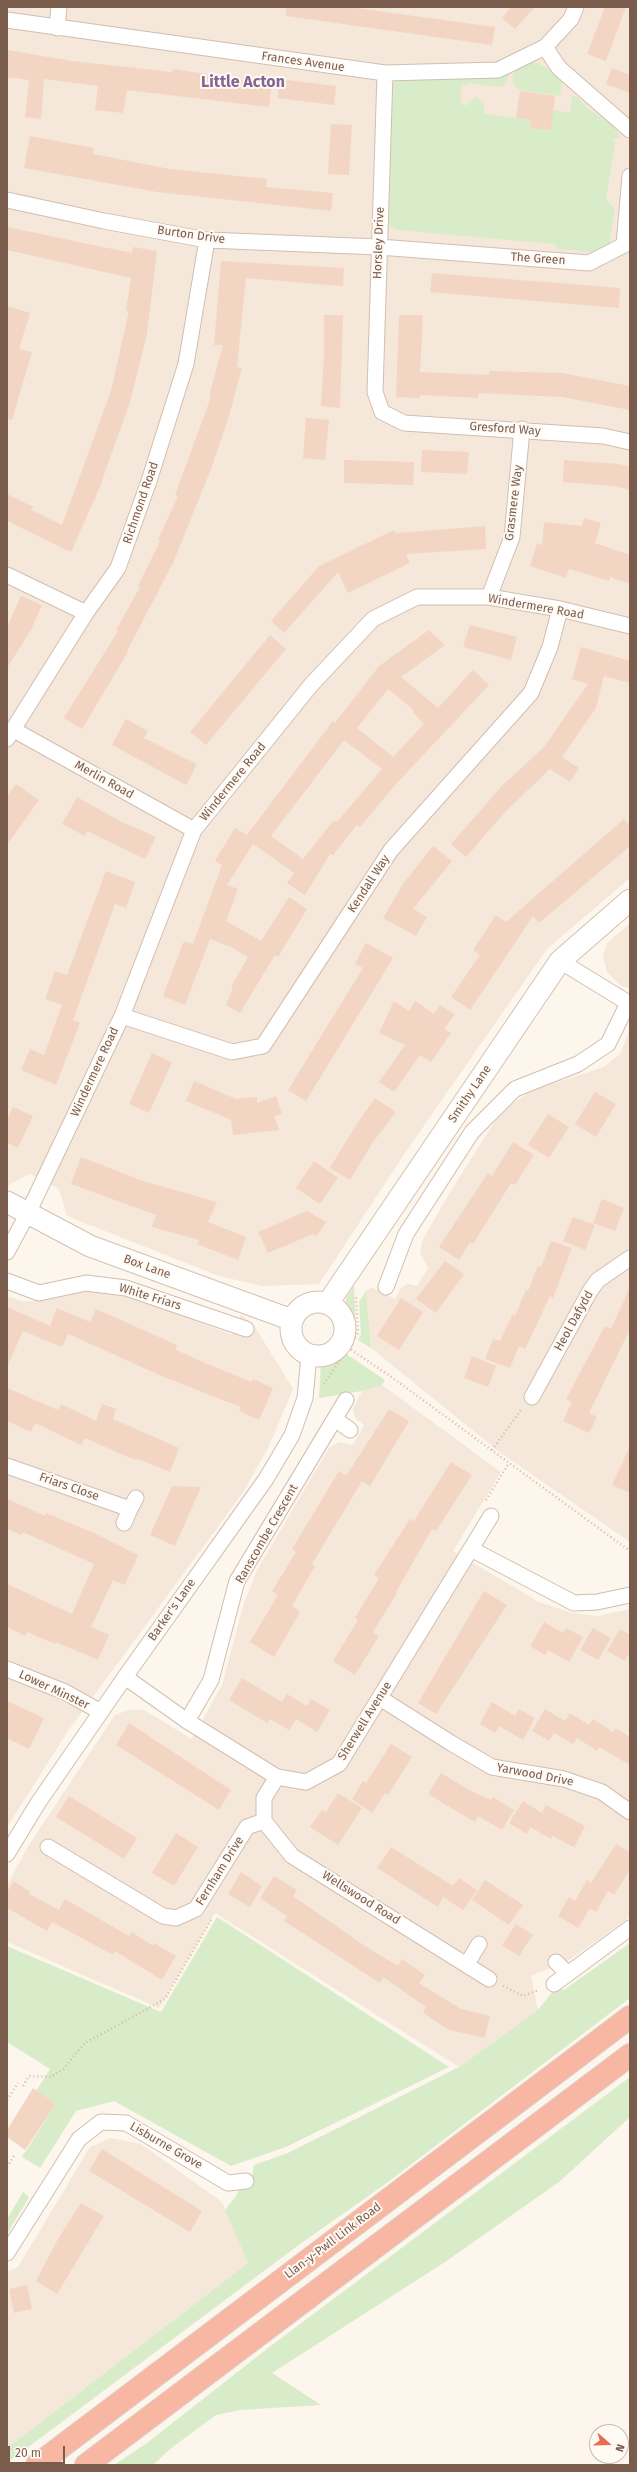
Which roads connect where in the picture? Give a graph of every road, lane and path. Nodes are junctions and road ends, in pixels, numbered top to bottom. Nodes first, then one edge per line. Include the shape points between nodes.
1 (59, 7) edge
2 (576, 7) edge
3 (7, 20) edge
4 (57, 28) junction
5 (545, 47) junction
6 (385, 73) junction
7 (630, 130) edge
8 (630, 176) edge
9 (7, 200) edge
10 (207, 240) junction
11 (379, 248) junction
12 (382, 412) joint
13 (522, 429) junction
14 (630, 442) edge
15 (7, 576) edge
16 (489, 597) junction
17 (560, 609) junction
18 (86, 613) junction
19 (630, 626) edge
20 (10, 734) edge
21 (194, 830) junction
22 (630, 900) edge
23 (560, 961) junction
24 (629, 1004) edge
25 (122, 1016) junction
26 (7, 1202) edge
27 (28, 1213) junction
28 (7, 1252) edge
29 (630, 1258) edge
30 (7, 1281) edge
31 (386, 1287) dead end
32 (356, 1295) dead end
33 (328, 1303) junction
34 (292, 1320) junction
35 (246, 1329) dead end
36 (344, 1346) junction
37 (309, 1355) junction
38 (532, 1397) joint
39 (304, 1398) junction
40 (346, 1400) dead end
41 (335, 1419) junction
42 (350, 1430) dead end
43 (492, 1450) junction
44 (509, 1463) junction
45 (7, 1466) edge
46 (491, 1516) joint
47 (124, 1524) dead end
48 (471, 1549) junction
49 (630, 1551) edge
50 (630, 1595) edge
51 (7, 1669) edge
52 (125, 1677) junction
53 (380, 1698) junction
54 (101, 1712) junction
55 (187, 1721) junction
56 (277, 1777) junction
57 (630, 1812) edge
58 (264, 1821) junction
59 (48, 1847) dead end
60 (7, 1854) edge
61 (200, 1903) junction
62 (630, 1928) edge
63 (479, 1944) dead end
64 (556, 1962) dead end
65 (467, 1964) junction
66 (568, 1974) junction
67 (489, 1978) joint
68 (554, 1984) joint
69 (630, 2017) edge
70 (630, 2055) edge
71 (18, 2083) dead end
72 (23, 2086) dead end
73 (7, 2100) edge
74 (14, 2156) dead end
75 (7, 2167) edge
76 (246, 2181) dead end
77 (7, 2253) edge
78 (37, 2465) edge
79 (86, 2465) edge

1 - 4 street
2 - 5 street, Frances Avenue via 571,19
3 - 4 street, Frances Avenue
4 - 6 street, Frances Avenue
5 - 6 street, Frances Avenue via 498,70
5 - 7 street via 559,68
6 - 11 street, Horsley Drive
8 - 11 street, The Green via 624,244 589,263
9 - 10 street, Burton Drive
10 - 11 street, Burton Drive
10 - 18 street, Richmond Road via 186,364 149,481 118,568
11 - 12 street, Horsley Drive via 375,392
12 - 13 street, Gresford Way via 404,423
13 - 14 street, Gresford Way via 603,436
13 - 16 street, Grasmere Way via 512,537
15 - 18 street
16 - 17 street, Windermere Road
16 - 21 street, Windermere Road via 417,597 373,619 311,685
17 - 19 street, Windermere Road
17 - 25 street, Kendall Way via 550,647 531,693 391,850 263,1046 232,1052
18 - 20 street, Richmond Road
20 - 21 street, Merlin Road
21 - 25 street, Windermere Road
22 - 23 street, Smithy Lane
23 - 24 street
23 - 33 street, Smithy Lane
24 - 31 street, Smithy Lane via 608,1044 578,1064 515,1088 472,1132 406,1234
25 - 27 street, Windermere Road
26 - 27 street, Box Lane
27 - 28 street
27 - 34 street, Box Lane via 90,1246
29 - 38 street, Heol Dafydd via 598,1280
30 - 35 street, White Friars via 39,1293 86,1283 126,1288
32 - 36 path via 358,1333
33 - 34 street via 302,1306
33 - 36 street via 344,1320
34 - 37 street via 290,1329 295,1345
36 - 37 street via 327,1355
36 - 39 path via 324,1385
36 - 43 path
37 - 39 street, Barker's Lane
38 - 43 path
39 - 52 street, Barker's Lane via 292,1435 266,1479
40 - 41 street, Ranscombe Crescent
41 - 42 street
41 - 55 street, Ranscombe Crescent via 237,1581 211,1680
43 - 44 path
44 - 46 path via 480,1509
44 - 49 path
45 - 47 street, Friars Close via 133,1503
46 - 48 street, Sherwell Avenue
48 - 50 street via 574,1603 597,1602
48 - 53 street, Sherwell Avenue
51 - 54 street, Lower Minster via 65,1692
52 - 54 street, Barker's Lane
52 - 55 street, Sherwell Avenue
53 - 56 street, Sherwell Avenue via 339,1764 306,1782
53 - 57 street, Yarwood Drive via 492,1766 564,1778 602,1792
54 - 60 street, Barker's Lane via 38,1803
55 - 56 street, Sherwell Avenue
56 - 58 street via 264,1798
58 - 61 street, Fernham Drive via 247,1827
58 - 65 street, Wellswood Road via 292,1856
59 - 61 street, Fernham Drive via 163,1916 176,1918 196,1909
61 - 72 path via 211,1919 165,1999 85,2043 63,2069 51,2077 29,2076
62 - 66 street
63 - 65 street
64 - 66 street
65 - 67 street, Wellswood Road
66 - 68 street
67 - 68 path via 523,1996
69 - 78 highway, Llan-y-Pwll Link Road
70 - 79 highway
71 - 73 path
74 - 75 path
76 - 77 street, Lisburne Grove via 228,2183 126,2123 101,2122 80,2139

